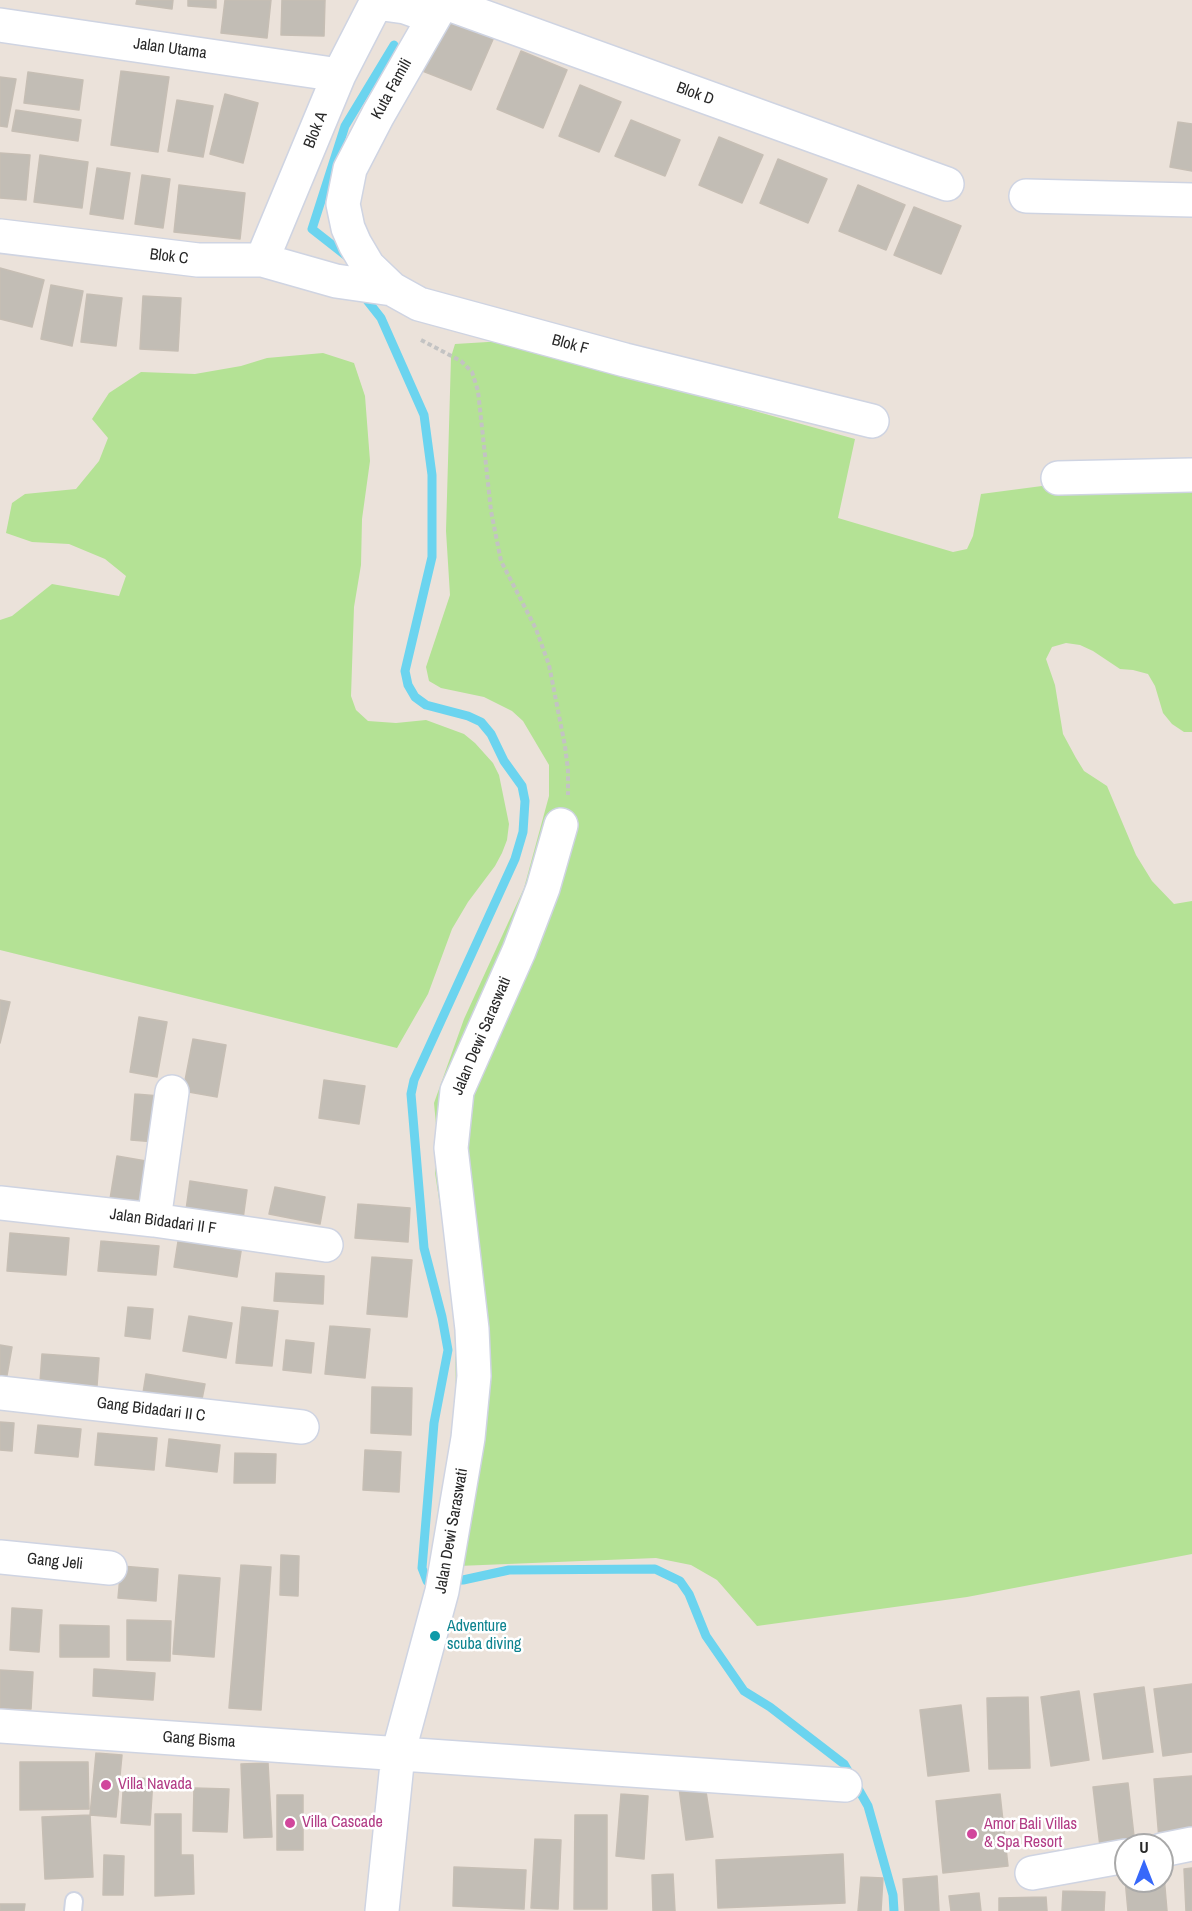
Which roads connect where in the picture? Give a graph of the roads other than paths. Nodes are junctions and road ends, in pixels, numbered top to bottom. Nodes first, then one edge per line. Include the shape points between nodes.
1 (375, 2) edge
2 (440, 7) edge
3 (0, 25) edge
4 (339, 75) junction
5 (347, 182) joint
6 (947, 184) dead end
7 (1026, 196) dead end
8 (1192, 200) edge
9 (0, 236) edge
10 (262, 260) junction
11 (383, 288) junction
12 (872, 421) dead end
13 (1192, 475) edge
14 (1058, 478) dead end
15 (561, 825) road end
16 (172, 1092) dead end
17 (0, 1203) edge
18 (154, 1221) junction
19 (326, 1245) dead end
20 (0, 1393) edge
21 (302, 1427) dead end
22 (0, 1557) edge
23 (110, 1568) dead end
24 (0, 1726) edge
25 (398, 1754) junction
26 (845, 1785) dead end
27 (1192, 1845) edge
28 (1174, 1848) edge
29 (1114, 1858) edge
30 (1032, 1873) dead end
31 (382, 1911) edge

1 - 2 street, Blok A
1 - 4 street, Blok A
2 - 5 street, Kuta Famili via 378,115
2 - 6 street, Blok D
3 - 4 street, Jalan Utama
4 - 10 street, Blok A
5 - 11 street, Blok F via 343,204 348,228
7 - 8 street
9 - 10 street, Blok C via 198,260
10 - 11 street, Blok C
11 - 12 street, Blok F via 419,304 500,327
13 - 14 street
15 - 25 street, Jalan Dewi Saraswati via 519,951 457,1091 451,1148 474,1376 445,1579
16 - 18 street
17 - 18 street, Jalan Bidadari II F
18 - 19 street, Jalan Bidadari II F
20 - 21 street, Gang Bidadari II C
22 - 23 street, Gang Jeli
24 - 25 street, Gang Bisma
25 - 26 street
25 - 31 street, Jalan Dewi Saraswati
27 - 28 street
29 - 30 street

